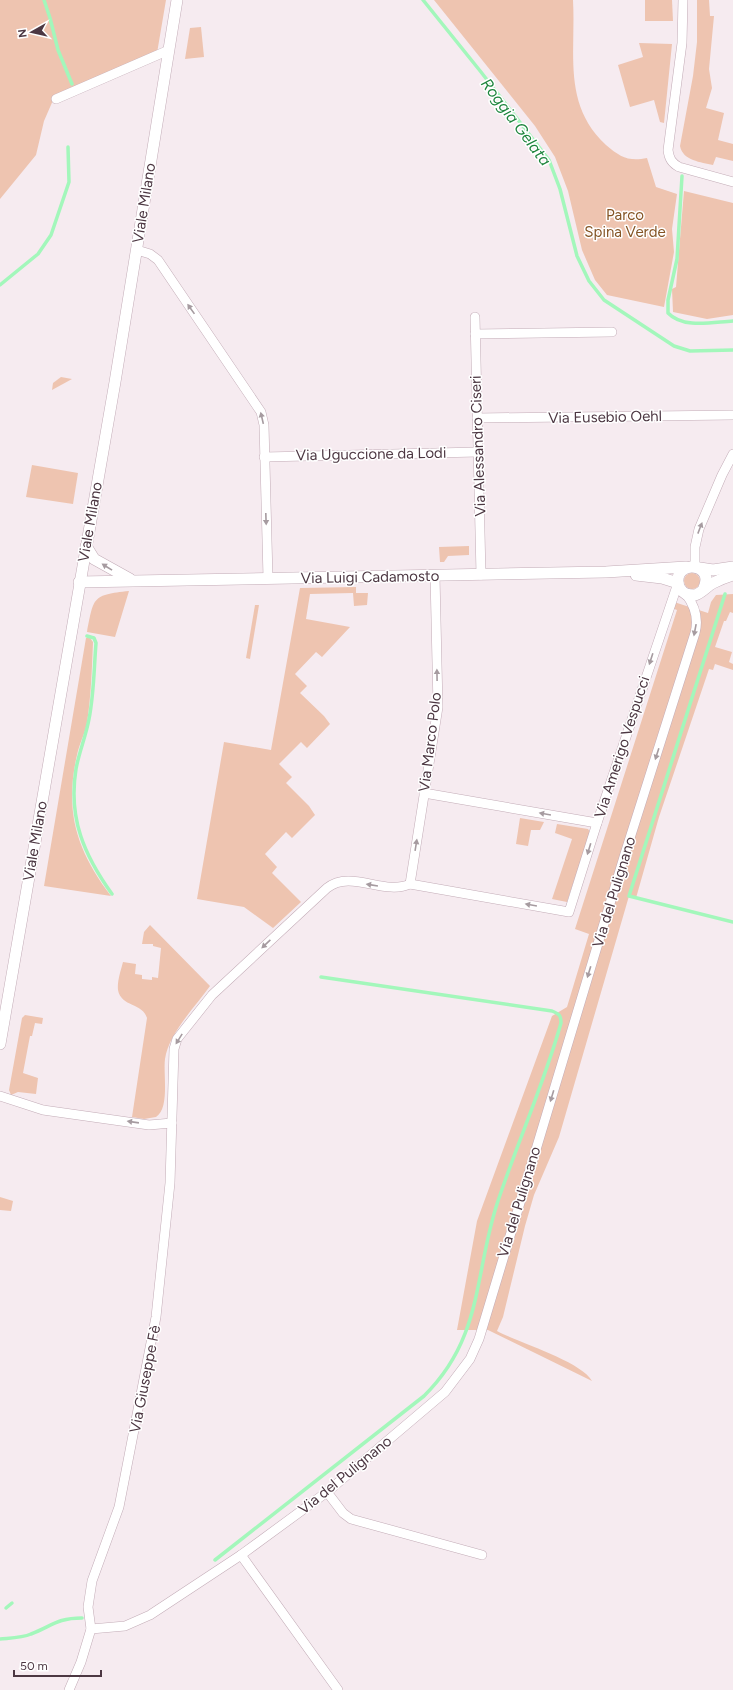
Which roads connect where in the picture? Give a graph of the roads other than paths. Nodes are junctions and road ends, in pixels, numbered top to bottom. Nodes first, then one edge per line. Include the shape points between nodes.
1 (178, 0) edge
2 (683, 0) edge
3 (169, 50) junction
4 (56, 100) dead end
5 (733, 182) edge
6 (137, 250) junction
7 (474, 317) dead end
8 (612, 332) dead end
9 (475, 334) junction
10 (733, 415) edge
11 (477, 418) junction
12 (478, 452) junction
13 (733, 454) edge
14 (264, 457) junction
15 (86, 546) junction
16 (694, 567) junction
17 (733, 567) edge
18 (606, 572) junction
19 (481, 575) junction
20 (733, 575) edge
21 (435, 576) junction
22 (268, 578) junction
23 (134, 581) junction
24 (79, 582) junction
25 (678, 583) junction
26 (703, 590) junction
27 (686, 594) junction
28 (424, 793) junction
29 (597, 823) junction
30 (410, 884) junction
31 (570, 912) joint
32 (0, 1044) edge
33 (0, 1096) edge
34 (172, 1124) junction
35 (327, 1492) junction
36 (241, 1555) junction
37 (482, 1555) dead end
38 (90, 1629) junction
39 (69, 1690) edge
40 (338, 1690) edge

1 - 3 street, Viale Milano
2 - 5 street via 682,43 669,158 679,168
3 - 4 street
3 - 6 street, Viale Milano
14 -> 6 street via 264,425 258,406 158,260
6 - 15 street, Viale Milano
7 - 9 street, Via Alessandro Ciseri
8 - 9 street
9 - 11 street, Via Alessandro Ciseri
10 - 11 street, Via Eusebio Oehl
11 - 12 street, Via Alessandro Ciseri
12 - 14 street, Via Uguccione da Lodi
12 - 19 street, Via Alessandro Ciseri
16 -> 13 street via 699,529
14 -> 22 street
23 -> 15 street, Via Luigi Cadamosto via 94,559
15 - 24 street, Viale Milano
16 - 17 street, Via Luigi Cadamosto via 713,570
16 - 18 street, Via Luigi Cadamosto
16 - 25 street via 679,574
16 - 26 street via 706,576
18 - 19 street, Via Luigi Cadamosto
18 - 25 street, Via Luigi Cadamosto via 662,578
19 - 21 street, Via Luigi Cadamosto
20 - 26 street
21 - 22 street, Via Luigi Cadamosto
28 -> 21 street, Via Marco Polo via 438,706
22 - 23 street, Via Luigi Cadamosto
23 - 24 street, Via Luigi Cadamosto
24 - 32 street, Viale Milano
25 - 27 street
25 -> 29 street, Via Amerigo Vespucci
26 - 27 street via 695,595
27 -> 35 street, Via del Pulignano via 696,612 697,626 624,857 479,1339 470,1359 445,1392
29 -> 28 street
30 -> 28 street, Via Marco Polo
29 -> 31 street, Via Amerigo Vespucci
31 -> 30 street, Via Giuseppe Fè
30 -> 34 street, Via Giuseppe Fè via 396,888 348,881 332,884 216,991 175,1044
34 -> 33 street via 149,1125 43,1110
34 - 38 street, Via Giuseppe Fè via 167,1225 156,1317 119,1507 92,1581 88,1607
35 - 36 street, Via del Pulignano
35 - 37 street via 351,1519
36 - 38 street, Via del Pulignano via 150,1616 124,1626
36 - 40 street
38 - 39 street via 81,1662

